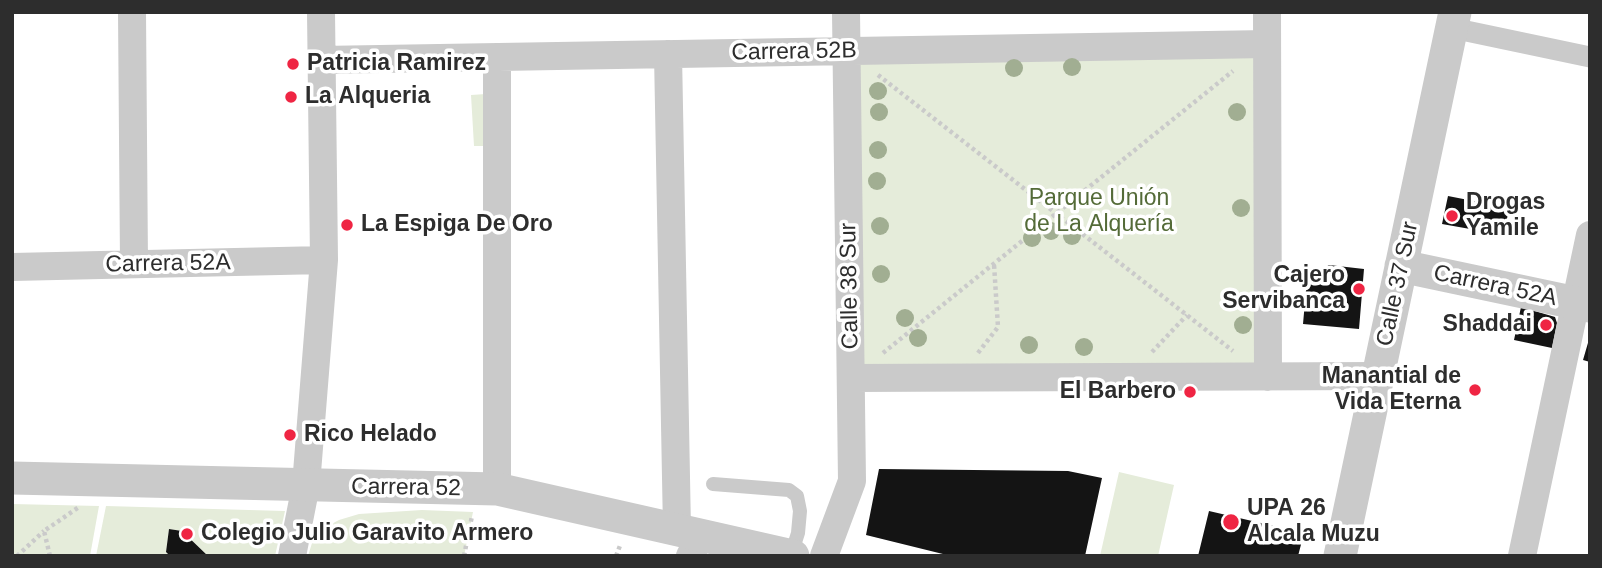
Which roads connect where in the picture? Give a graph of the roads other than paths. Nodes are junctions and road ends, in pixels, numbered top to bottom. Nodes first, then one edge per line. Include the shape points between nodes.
1 (132, 12) edge
2 (321, 12) edge
3 (846, 12) edge
4 (1267, 12) edge
5 (1454, 20) edge
6 (1267, 44) junction
7 (846, 52) junction
8 (668, 54) junction
9 (497, 57) junction
10 (1590, 57) edge
11 (321, 60) junction
12 (1590, 235) edge
13 (324, 260) junction
14 (134, 264) junction
15 (12, 267) edge
16 (1401, 267) junction
17 (1583, 304) edge
18 (1378, 376) junction
19 (1268, 377) junction
20 (851, 378) junction
21 (12, 478) edge
22 (713, 484) dead end
23 (306, 485) junction
24 (487, 489) junction
25 (689, 540) edge
26 (292, 556) edge
27 (792, 556) edge
28 (824, 556) edge
29 (1340, 556) edge
30 (1522, 556) edge

1 - 14 street
2 - 11 street
3 - 7 street, Calle 38 Sur
4 - 6 street
5 - 10 street
5 - 16 street, Calle 37 Sur
6 - 7 street, Carrera 52B
6 - 19 street
7 - 8 street, Carrera 52B
7 - 20 street, Calle 38 Sur
8 - 9 street, Carrera 52B
8 - 25 street
9 - 11 street, Carrera 52B
9 - 24 street
11 - 13 street
12 - 17 street
13 - 14 street, Carrera 52A
13 - 23 street
14 - 15 street, Carrera 52A
16 - 17 street, Carrera 52A
16 - 18 street, Calle 37 Sur
17 - 30 street
18 - 19 street
18 - 29 street, Calle 37 Sur
19 - 20 street
20 - 28 street, Calle 38 Sur via 852,481
21 - 23 street, Carrera 52
22 - 27 lane via 789,490 797,496 800,511
23 - 24 street, Carrera 52
23 - 26 street
24 - 25 street, Carrera 52
25 - 27 street, Carrera 52

